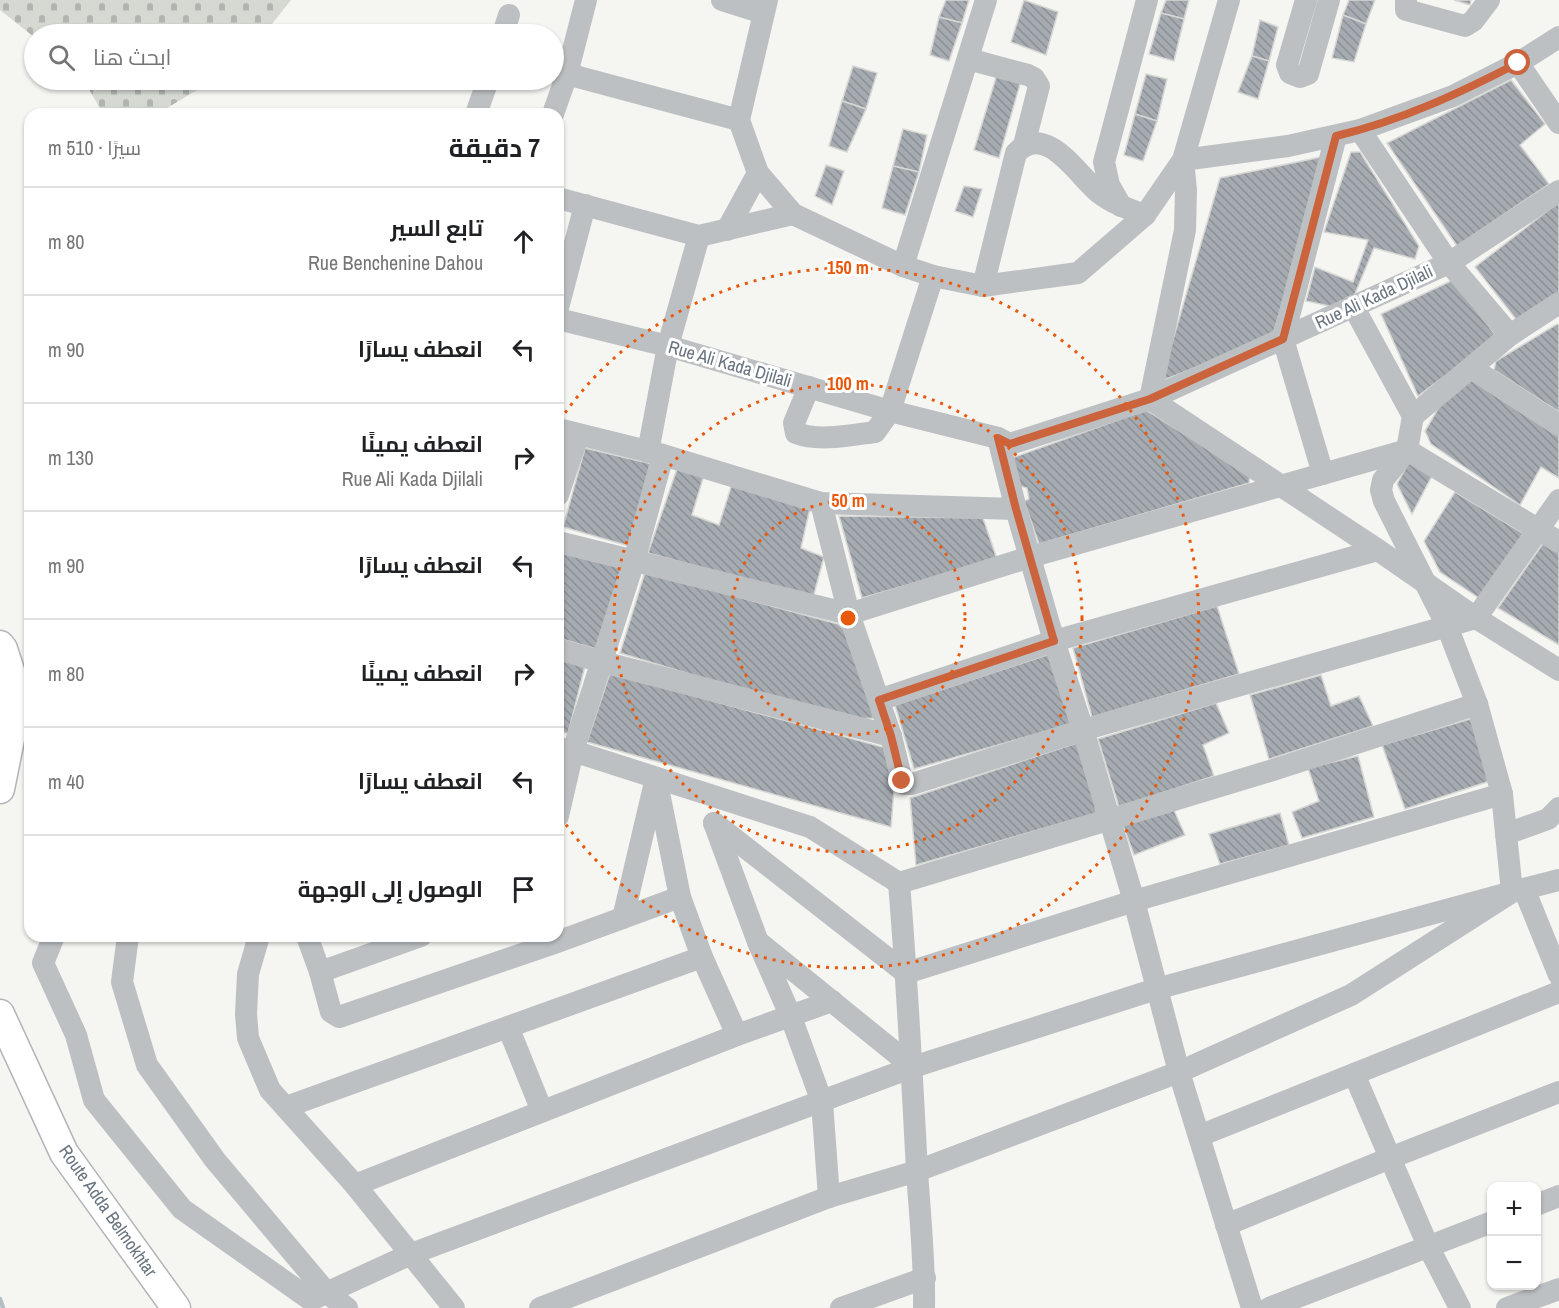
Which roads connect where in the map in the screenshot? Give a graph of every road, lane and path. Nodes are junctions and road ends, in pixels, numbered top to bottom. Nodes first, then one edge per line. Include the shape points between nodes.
1 (586, 0) edge
2 (722, 0) edge
3 (986, 0) edge
4 (1147, 0) edge
5 (1229, 0) edge
6 (1306, 0) edge
7 (1329, 0) edge
8 (1406, 0) edge
9 (1490, 0) edge
10 (765, 6) edge
11 (1559, 37) edge
12 (968, 59) junction
13 (1518, 63) junction
14 (567, 74) junction
15 (564, 83) edge
16 (484, 90) edge
17 (561, 90) edge
18 (478, 108) edge
19 (555, 108) edge
20 (740, 120) junction
21 (1559, 123) edge
22 (1360, 130) junction
23 (1336, 136) junction
24 (1024, 145) junction
25 (1182, 160) junction
26 (758, 173) junction
27 (1559, 191) edge
28 (564, 200) edge
29 (585, 205) junction
30 (1122, 207) junction
31 (793, 214) junction
32 (1145, 215) junction
33 (727, 230) junction
34 (699, 236) junction
35 (1449, 263) junction
36 (903, 266) junction
37 (933, 276) junction
38 (564, 285) edge
39 (983, 286) junction
40 (1353, 306) junction
41 (1557, 306) edge
42 (564, 320) edge
43 (1510, 335) junction
44 (1283, 339) junction
45 (668, 346) junction
46 (1471, 368) junction
47 (809, 387) junction
48 (1150, 399) junction
49 (890, 411) junction
50 (1413, 416) junction
51 (1559, 425) edge
52 (568, 432) edge
53 (998, 438) junction
54 (1407, 450) junction
55 (655, 454) junction
56 (564, 457) edge
57 (1323, 474) junction
58 (1281, 487) junction
59 (1559, 500) edge
60 (821, 503) junction
61 (1016, 509) junction
62 (1539, 529) junction
63 (1559, 542) edge
64 (564, 544) edge
65 (1378, 550) junction
66 (1030, 556) junction
67 (634, 561) junction
68 (1423, 581) junction
69 (849, 614) junction
70 (1476, 618) junction
71 (1447, 626) junction
72 (1054, 641) junction
73 (0, 645) edge
74 (564, 651) edge
75 (602, 662) junction
76 (1559, 670) edge
77 (879, 700) junction
78 (1477, 704) junction
79 (1083, 730) junction
80 (891, 736) junction
81 (566, 749) edge
82 (564, 766) edge
83 (656, 778) junction
84 (0, 789) edge
85 (700, 792) junction
86 (1502, 794) junction
87 (1559, 808) edge
88 (1109, 819) junction
89 (714, 823) junction
90 (1506, 834) junction
91 (1559, 880) edge
92 (899, 883) junction
93 (1518, 891) junction
94 (680, 897) junction
95 (1134, 901) junction
96 (623, 918) junction
97 (564, 936) edge
98 (52, 942) edge
99 (127, 942) edge
100 (257, 942) edge
101 (309, 942) edge
102 (403, 942) edge
103 (548, 942) edge
104 (758, 942) junction
105 (702, 957) junction
106 (320, 972) junction
107 (906, 973) junction
108 (1559, 975) edge
109 (1156, 989) junction
110 (1559, 992) edge
111 (832, 1001) junction
112 (0, 1014) edge
113 (791, 1017) junction
114 (508, 1027) junction
115 (736, 1035) junction
116 (913, 1067) junction
117 (1179, 1072) junction
118 (1354, 1074) junction
119 (1559, 1092) edge
120 (822, 1102) junction
121 (286, 1107) junction
122 (542, 1111) junction
123 (1199, 1136) junction
124 (1390, 1158) junction
125 (917, 1172) junction
126 (356, 1185) junction
127 (1559, 1196) edge
128 (829, 1197) junction
129 (1541, 1203) edge
130 (1487, 1224) edge
131 (1226, 1225) junction
132 (1428, 1246) junction
133 (411, 1254) junction
134 (925, 1278) junction
135 (1559, 1289) edge
136 (319, 1296) junction
137 (176, 1308) edge
138 (347, 1308) edge
139 (454, 1308) edge
140 (540, 1308) edge
141 (841, 1308) edge
142 (924, 1308) edge
143 (1252, 1308) edge
144 (1269, 1308) edge
145 (1460, 1308) edge
146 (1507, 1308) edge

1 - 14 street
2 - 10 street
3 - 12 street
4 - 30 street via 1104,162
5 - 25 street
6 - 7 street via 1287,65 1290,73 1300,77 1308,74
8 - 9 street via 1406,10 1465,26
10 - 20 street
11 - 13 street
12 - 24 street via 1034,78 1039,86
12 - 36 street
13 - 21 street
13 - 22 street via 1453,96
14 - 15 street
14 - 20 street
16 - 18 street
17 - 19 street
20 - 26 street
22 - 23 street
22 - 35 street
23 - 25 street
23 - 44 street
24 - 30 street via 1036,143 1059,152 1099,193
24 - 39 street via 1016,153
25 - 32 street
25 - 48 street via 1185,230
26 - 31 street
26 - 33 street
27 - 35 street, Rue Ali Kada Djilali
28 - 29 street
29 - 34 street
29 - 38 street
30 - 32 street
31 - 33 street
31 - 36 street
32 - 39 street via 1078,273
33 - 34 street
34 - 45 street
35 - 40 street, Rue Ali Kada Djilali
35 - 43 street
36 - 37 street
37 - 39 street
37 - 49 street
40 - 44 street, Rue Ali Kada Djilali
40 - 50 street
41 - 43 street
42 - 45 street, Rue Ali Kada Djilali
43 - 46 street
44 - 48 street, Rue Ali Kada Djilali
44 - 57 street
45 - 47 street, Rue Ali Kada Djilali
45 - 55 street
46 - 50 street
46 - 51 street
47 - 49 street, Rue Ali Kada Djilali
47 - 49 street via 794,423 796,433 807,437 875,432
48 - 53 street, Rue Ali Kada Djilali via 1010,444
48 - 58 street
49 - 53 street, Rue Ali Kada Djilali
50 - 54 street
52 - 55 street
52 - 56 street
53 - 61 street
54 - 57 street
54 - 62 street
54 - 68 street via 1383,480 1381,490
55 - 60 street
55 - 67 street
57 - 58 street
58 - 65 street
58 - 66 street
59 - 62 street
60 - 61 street
60 - 69 street
61 - 66 street
62 - 63 street
62 - 70 street
64 - 67 street
65 - 68 street
65 - 72 street
66 - 69 street
66 - 72 street
67 - 69 street
67 - 75 street
68 - 70 street
68 - 71 street
69 - 77 street
70 - 71 street
70 - 76 street
71 - 78 street
71 - 79 street
72 - 77 street
72 - 79 street
73 - 84 main road via 14,682 11,734
74 - 75 street
75 - 80 street
75 - 81 street
77 - 80 street
78 - 86 street
78 - 88 street
79 - 80 street via 912,784 902,781
79 - 88 street
81 - 82 street
81 - 83 street
83 - 85 street
83 - 94 street
83 - 96 street
85 - 89 street
85 - 92 street via 810,827
86 - 90 street
86 - 95 street
87 - 90 street via 1548,819
88 - 92 street
88 - 95 street
89 - 104 street
89 - 107 street
90 - 93 street
91 - 93 street
92 - 107 street
93 - 108 street
93 - 109 street
93 - 117 street via 1351,995
94 - 96 street
94 - 105 street
95 - 107 street
95 - 109 street
96 - 97 street
98 - 136 street via 43,963 76,1035 94,1100 182,1209
99 - 136 street via 122,982 147,1065
100 - 121 street via 248,974 248,1038 270,1090
101 - 106 street
102 - 106 street
103 - 106 street via 339,1017 331,1012
104 - 111 street
104 - 113 street
105 - 114 street
105 - 115 street
107 - 116 street
109 - 116 street
109 - 117 street
110 - 118 street
111 - 113 street
111 - 116 street
112 - 137 main road, Route Adda Belmokhtar via 64,1153
113 - 115 street
113 - 120 street
114 - 121 street
114 - 122 street
115 - 122 street
116 - 120 street
116 - 125 street
117 - 123 street
117 - 125 street
118 - 123 street
118 - 124 street
119 - 124 street
120 - 128 street
120 - 133 street
121 - 126 street
122 - 126 street
123 - 131 street
124 - 131 street
124 - 132 street
125 - 128 street
125 - 134 street
126 - 133 street
127 - 129 street
128 - 140 street
130 - 132 street
131 - 143 street
132 - 144 street
132 - 145 street
133 - 136 street
133 - 139 street
134 - 141 street
134 - 142 street
135 - 146 street
136 - 138 street

